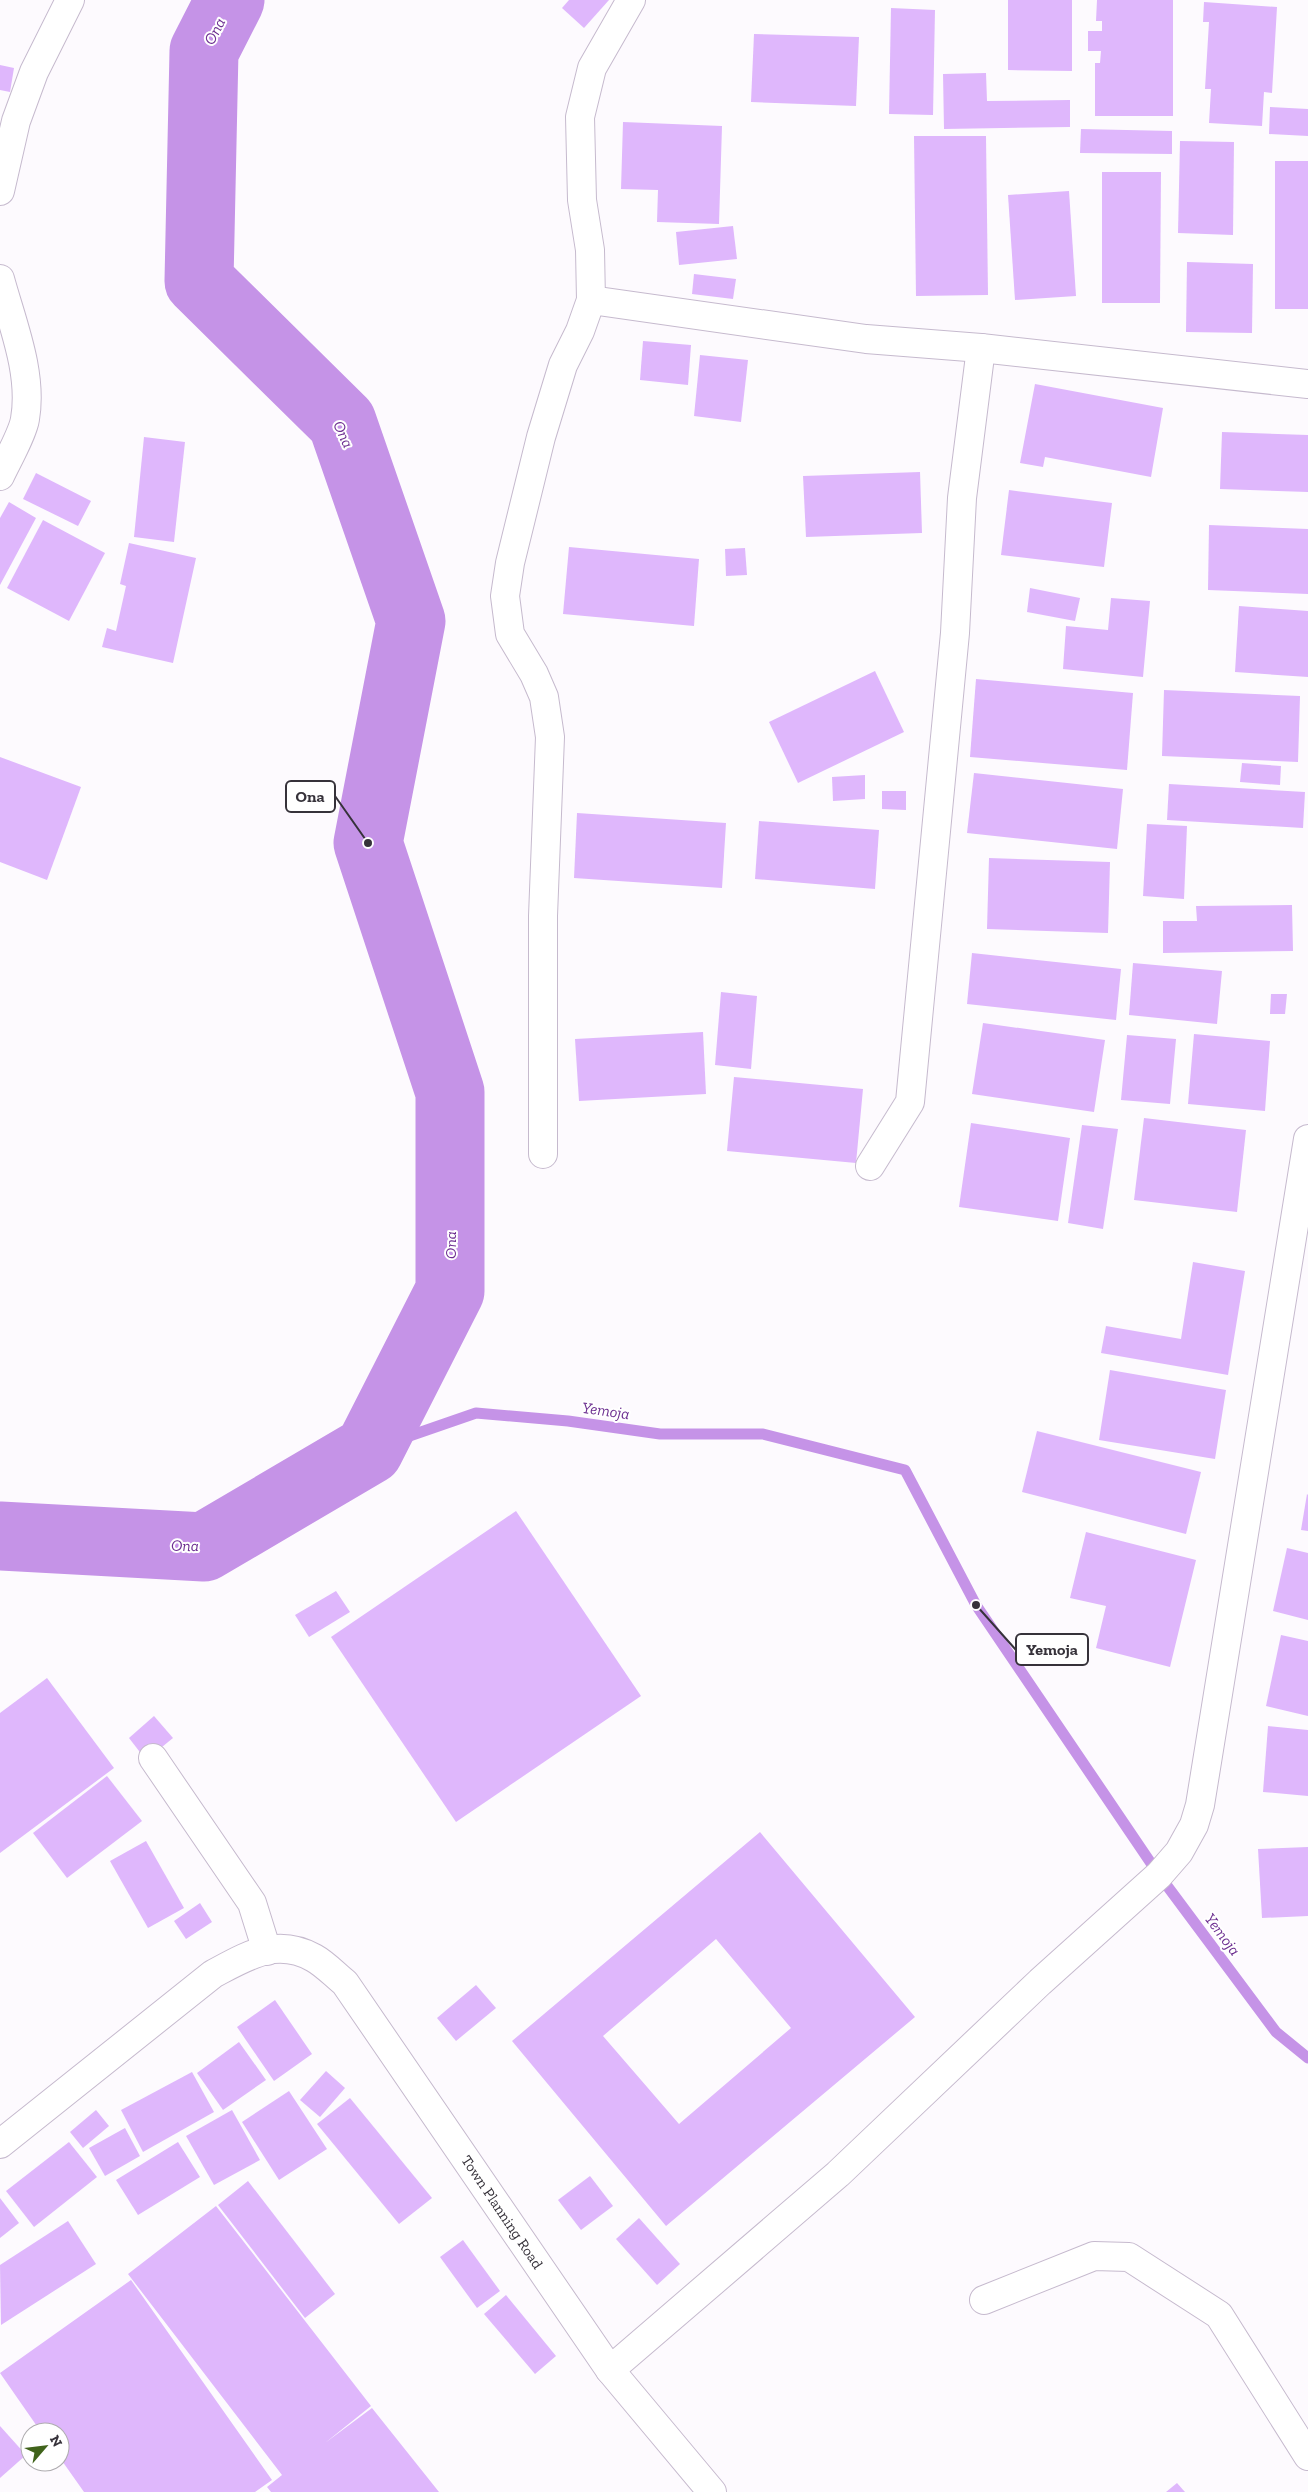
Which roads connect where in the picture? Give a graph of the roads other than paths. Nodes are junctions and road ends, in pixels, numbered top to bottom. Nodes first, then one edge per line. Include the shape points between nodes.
1 (70, 0) edge
2 (631, 0) edge
3 (0, 192) edge
4 (0, 279) edge
5 (591, 300) junction
6 (981, 348) junction
7 (1308, 384) edge
8 (0, 476) edge
9 (1308, 1139) edge
10 (544, 1154) dead end
11 (870, 1166) dead end
12 (153, 1758) dead end
13 (275, 1949) junction
14 (0, 2144) edge
15 (984, 2300) dead end
16 (610, 2370) junction
17 (1308, 2456) edge
18 (712, 2492) edge

1 - 3 street via 34,72 16,121
2 - 5 street via 592,68 580,117 582,200 590,250
4 - 8 street via 25,381 25,420
5 - 6 street via 866,340
5 - 10 street via 563,365 541,437 510,563 506,596 510,634 544,697 550,737 543,916
6 - 7 street
6 - 11 street via 962,498 955,633 910,1102
9 - 16 street via 1200,1805 1180,1852 838,2174
12 - 13 street via 252,1903
13 - 14 street via 250,1955 213,1974
13 - 16 street, Town Planning Road via 314,1958 345,1983
15 - 17 street via 1094,2256 1129,2257 1219,2315
16 - 18 street, Town Planning Road

